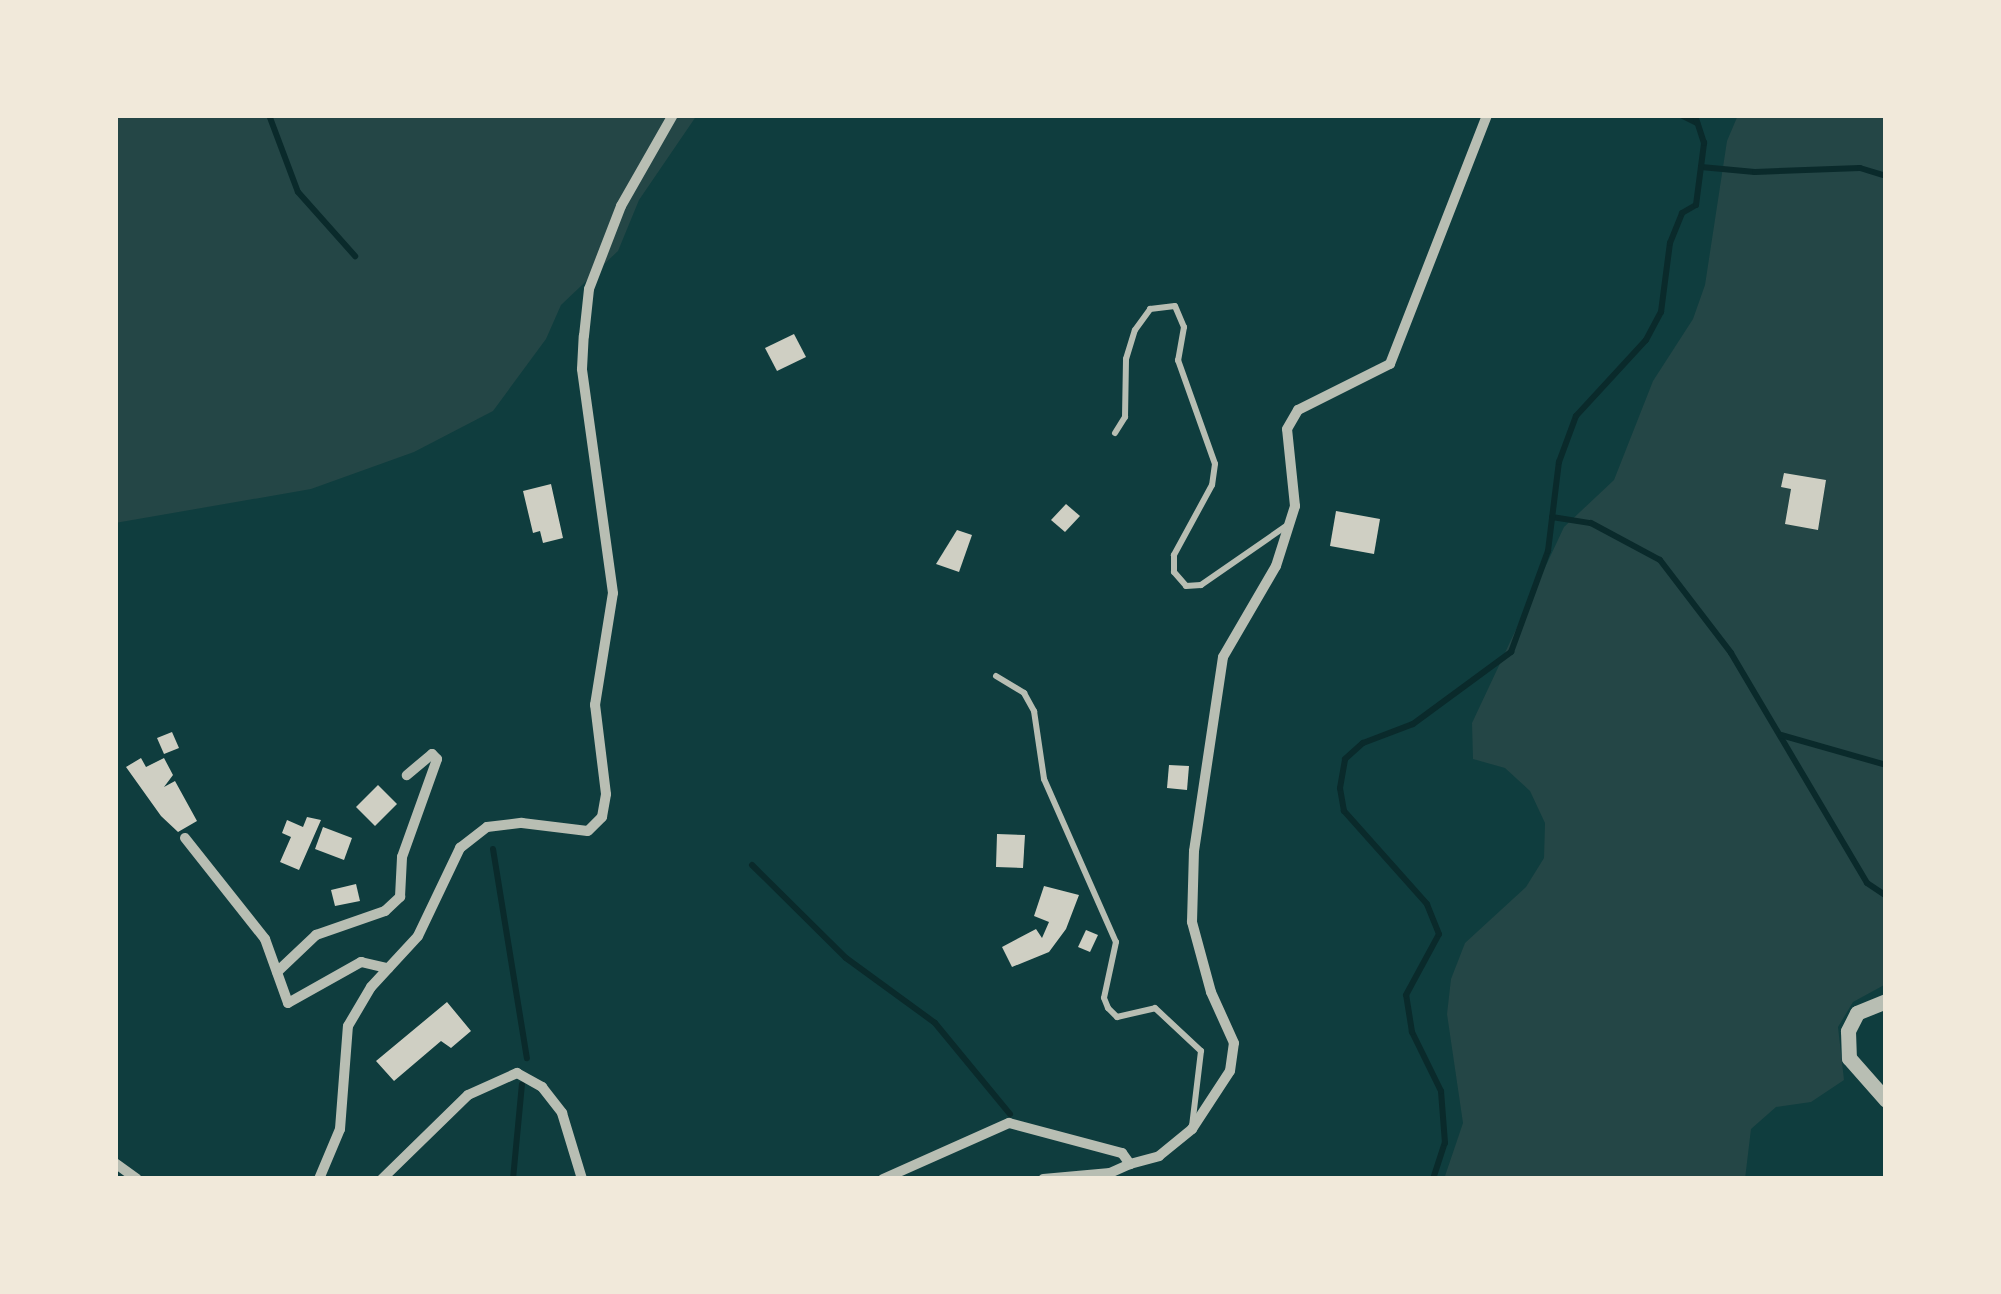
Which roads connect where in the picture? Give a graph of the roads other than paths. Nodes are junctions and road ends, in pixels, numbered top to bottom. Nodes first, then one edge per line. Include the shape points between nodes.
1 (672, 115) edge
2 (1487, 115) edge
3 (1115, 433) dead end
4 (1290, 524) junction
5 (996, 676) dead end
6 (407, 775) dead end
7 (185, 838) dead end
8 (388, 968) junction
9 (277, 972) junction
10 (1886, 1000) edge
11 (1886, 1100) edge
12 (1192, 1129) junction
13 (115, 1163) edge
14 (1130, 1164) junction
15 (137, 1179) edge
16 (319, 1179) edge
17 (382, 1179) edge
18 (582, 1179) edge
19 (883, 1179) edge
20 (1043, 1179) edge

1 - 8 street via 621,206 588,289 582,369 614,592 595,705 606,794 602,817 588,832 522,823 487,828 460,848 418,936
2 - 4 street via 1390,364 1298,410 1287,429 1295,506
3 - 4 lane via 1125,418 1126,360 1135,330 1150,310 1174,306 1184,328 1178,360 1216,464 1212,485 1174,556 1174,572 1186,586 1200,585
4 - 12 street via 1276,566 1223,656 1194,850 1192,922 1211,992 1234,1043 1230,1071
5 - 12 lane via 1024,693 1034,710 1044,779 1116,942 1108,1008 1117,1018 1155,1008 1201,1052 1188,1120
6 - 9 street via 432,754 437,758 402,857 400,897 385,911 316,935
7 - 9 street via 265,939
8 - 9 street via 360,962 288,1003
8 - 16 street via 348,1026 340,1129
10 - 11 street via 1857,1013 1848,1032 1850,1058
12 - 14 street via 1159,1156
13 - 15 street
14 - 19 street via 1122,1153 1008,1124
14 - 20 street via 1110,1173
17 - 18 street via 468,1095 518,1073 542,1087 562,1113

